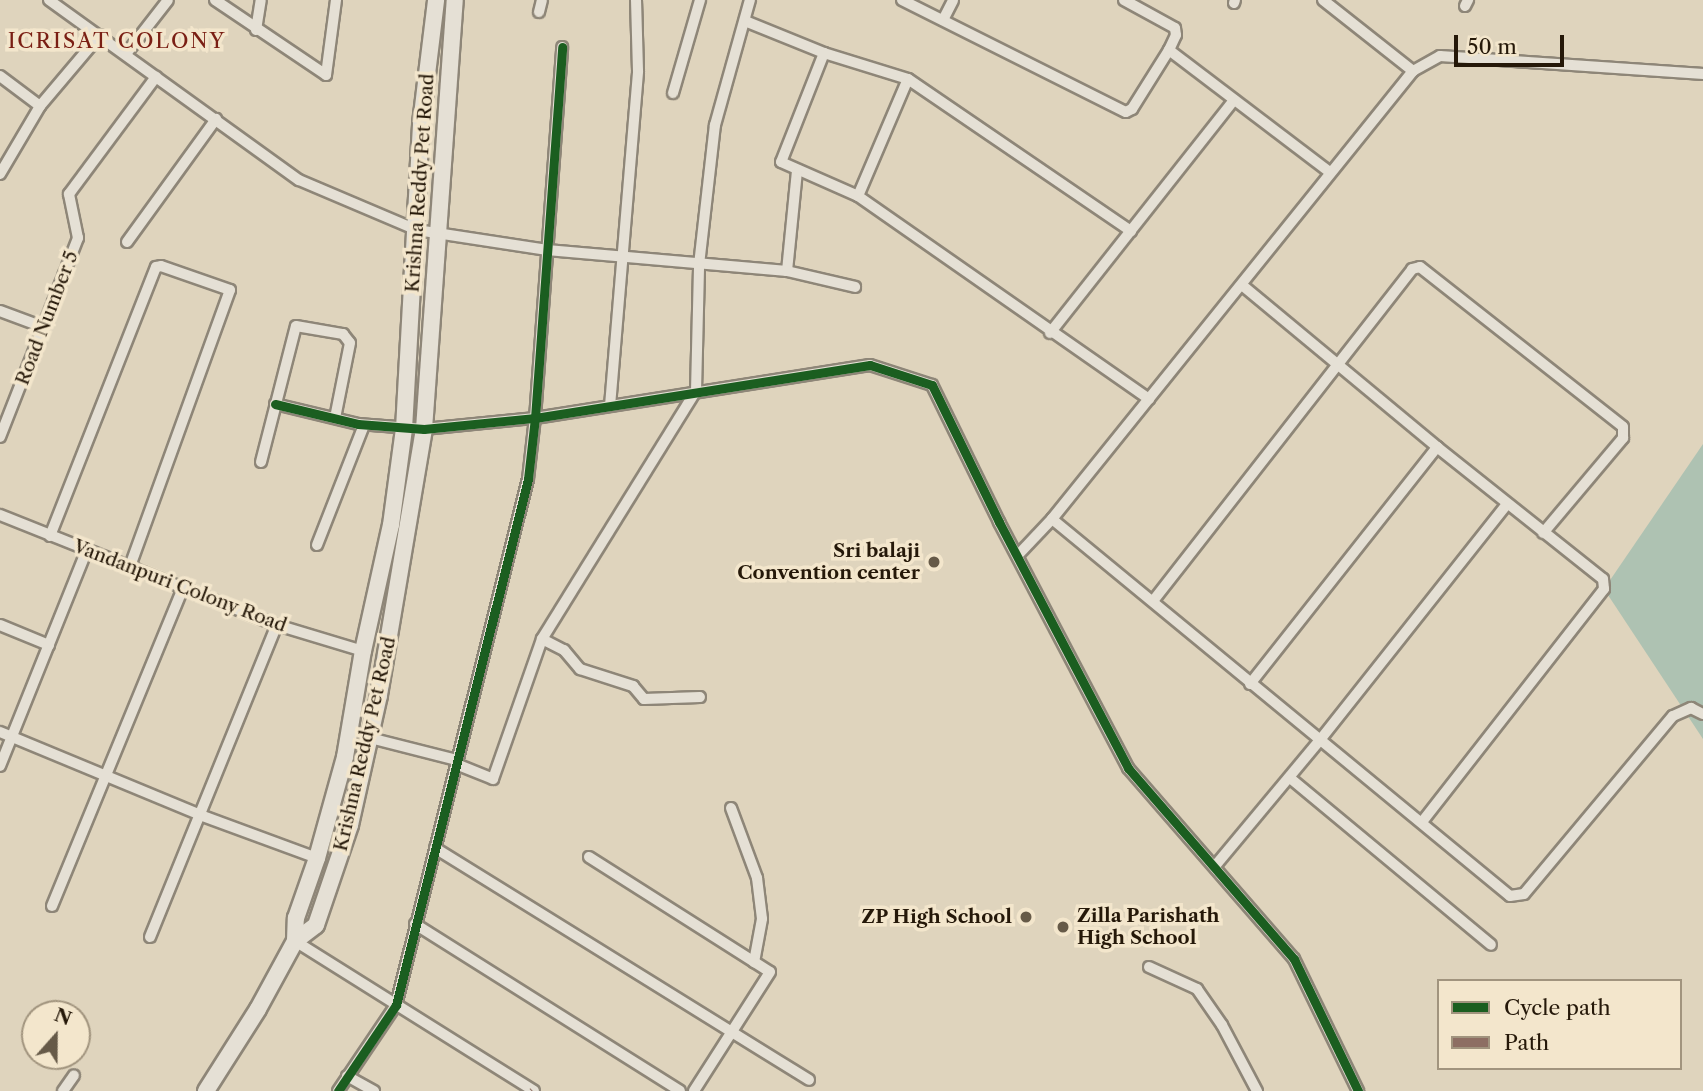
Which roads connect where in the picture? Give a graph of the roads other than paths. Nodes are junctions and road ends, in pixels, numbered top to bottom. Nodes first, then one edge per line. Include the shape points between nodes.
1 (49, 0) edge
2 (168, 0) edge
3 (215, 0) edge
4 (261, 0) edge
5 (336, 0) edge
6 (436, 0) edge
7 (455, 0) edge
8 (542, 0) edge
9 (636, 0) edge
10 (700, 0) edge
11 (750, 0) edge
12 (902, 0) edge
13 (953, 0) edge
14 (1124, 0) edge
15 (1323, 0) edge
16 (539, 12) dead end
17 (943, 20) junction
18 (744, 21) junction
19 (256, 30) junction
20 (100, 35) junction
21 (562, 47) dead end
22 (1169, 50) junction
23 (824, 53) junction
24 (126, 54) junction
25 (1413, 71) junction
26 (1703, 74) edge
27 (0, 76) edge
28 (156, 77) junction
29 (908, 79) junction
30 (673, 93) dead end
31 (1234, 100) junction
32 (40, 106) junction
33 (216, 119) junction
34 (797, 170) junction
35 (1330, 172) junction
36 (0, 174) edge
37 (858, 197) junction
38 (416, 230) junction
39 (1130, 230) junction
40 (439, 234) junction
41 (127, 242) dead end
42 (547, 250) junction
43 (622, 258) junction
44 (699, 265) junction
45 (788, 271) junction
46 (1242, 285) junction
47 (855, 287) dead end
48 (0, 311) edge
49 (43, 327) junction
50 (1050, 333) junction
51 (1338, 364) junction
52 (696, 391) junction
53 (1149, 399) junction
54 (275, 404) junction
55 (610, 406) junction
56 (335, 418) junction
57 (535, 418) junction
58 (364, 425) junction
59 (404, 429) junction
60 (424, 429) junction
61 (0, 437) edge
62 (1437, 447) junction
63 (261, 462) dead end
64 (1507, 504) junction
65 (0, 515) edge
66 (1052, 519) junction
67 (1543, 533) junction
68 (50, 536) junction
69 (317, 545) dead end
70 (88, 550) junction
71 (1018, 555) junction
72 (130, 567) junction
73 (183, 588) junction
74 (1153, 601) junction
75 (0, 625) edge
76 (278, 625) junction
77 (542, 639) junction
78 (49, 645) junction
79 (363, 651) junction
80 (1250, 684) junction
81 (701, 697) dead end
82 (1703, 714) edge
83 (0, 732) edge
84 (12, 737) junction
85 (370, 737) junction
86 (1320, 740) junction
87 (456, 762) junction
88 (0, 766) edge
89 (106, 776) junction
90 (1290, 778) junction
91 (731, 808) dead end
92 (200, 815) junction
93 (1422, 822) junction
94 (435, 848) junction
95 (589, 857) dead end
96 (317, 858) junction
97 (1215, 866) junction
98 (52, 906) dead end
99 (415, 924) junction
100 (149, 937) dead end
101 (295, 941) junction
102 (1491, 945) dead end
103 (754, 962) junction
104 (1149, 967) dead end
105 (396, 1005) junction
106 (732, 1031) junction
107 (74, 1075) dead end
108 (347, 1076) junction
109 (810, 1080) dead end
110 (63, 1091) edge
111 (206, 1091) edge
112 (338, 1091) edge
113 (374, 1091) edge
114 (533, 1091) edge
115 (680, 1091) edge
116 (694, 1091) edge
117 (1257, 1091) edge
118 (1358, 1091) edge

1 - 20 street
2 - 24 street
3 - 19 street
4 - 19 street
5 - 19 street via 326,75
6 - 38 main road, Krishna Reddy Pet Road via 421,122
7 - 40 main road, Krishna Reddy Pet Road
8 - 16 street
9 - 43 street via 638,71
10 - 30 street
11 - 18 street
12 - 17 street
13 - 17 street
14 - 22 street via 1175,28
15 - 25 street
17 - 22 street via 1126,112
18 - 23 street
18 - 44 street via 715,125
20 - 24 street
20 - 32 street
21 - 42 street
22 - 31 street
23 - 29 street
23 - 34 street via 780,162
24 - 28 street
25 - 26 street via 1440,56
25 - 35 street
27 - 32 street
28 - 33 street
28 - 49 street, Road Number 5 via 69,194 78,238
29 - 37 street
29 - 39 street
31 - 35 street
31 - 39 street
32 - 36 street
33 - 38 street via 299,180
33 - 41 street
34 - 37 street
34 - 45 street
35 - 46 street
37 - 50 street
38 - 40 street
38 - 59 main road, Krishna Reddy Pet Road
39 - 50 street
40 - 42 street
40 - 60 main road, Krishna Reddy Pet Road
42 - 43 street
42 - 57 street
43 - 44 street
43 - 55 street
44 - 45 street
44 - 52 street
45 - 47 street
46 - 51 street
46 - 53 street
48 - 49 street
49 - 61 street, Road Number 5
50 - 53 street
51 - 62 street
51 - 67 street via 1412,269 1420,267 1623,427 1622,438
51 - 74 street
52 - 55 street
52 - 71 street via 870,366 932,385
52 - 77 street
53 - 66 street
54 - 56 street
54 - 56 street via 293,330 300,324 343,334 349,342
54 - 63 street
55 - 57 street
56 - 58 street
57 - 60 street
57 - 87 street via 528,479
58 - 59 street
58 - 69 street
59 - 60 street
59 - 79 main road, Krishna Reddy Pet Road via 391,525
60 - 85 main road, Krishna Reddy Pet Road
62 - 64 street
62 - 80 street
64 - 67 street
64 - 86 street
65 - 68 street, Vandanpuri Colony Road
66 - 71 street
66 - 74 street
67 - 93 street via 1602,579 1604,589
68 - 70 street, Vandanpuri Colony Road
68 - 72 street via 156,267 230,290
70 - 72 street, Vandanpuri Colony Road
70 - 78 street
71 - 97 street via 1128,768
72 - 73 street, Vandanpuri Colony Road
73 - 76 street, Vandanpuri Colony Road
73 - 89 street
74 - 80 street
75 - 78 street
76 - 79 street, Vandanpuri Colony Road
76 - 92 street
77 - 81 street via 564,650 580,669 633,686 644,699
77 - 87 street via 492,779
78 - 84 street
79 - 96 main road, Krishna Reddy Pet Road via 345,757
80 - 86 street
82 - 93 street via 1691,708 1673,716 1517,897 1510,896
83 - 84 street
84 - 88 street
84 - 89 street
85 - 87 street
85 - 101 main road, Krishna Reddy Pet Road via 350,825 316,925
86 - 90 street
86 - 93 street
87 - 94 street
89 - 92 street
89 - 98 street
90 - 97 street
90 - 102 street
91 - 103 street via 757,878 762,919
92 - 96 street
92 - 100 street
94 - 99 street
94 - 106 street
95 - 103 street
96 - 101 main road, Krishna Reddy Pet Road via 296,918
97 - 118 street via 1294,959
99 - 105 street
99 - 115 street
101 - 105 street
101 - 111 main road
103 - 106 street via 770,972
104 - 117 street via 1197,989
105 - 108 street
105 - 114 street
106 - 109 street
106 - 116 street
107 - 110 street
108 - 112 street
108 - 113 street

